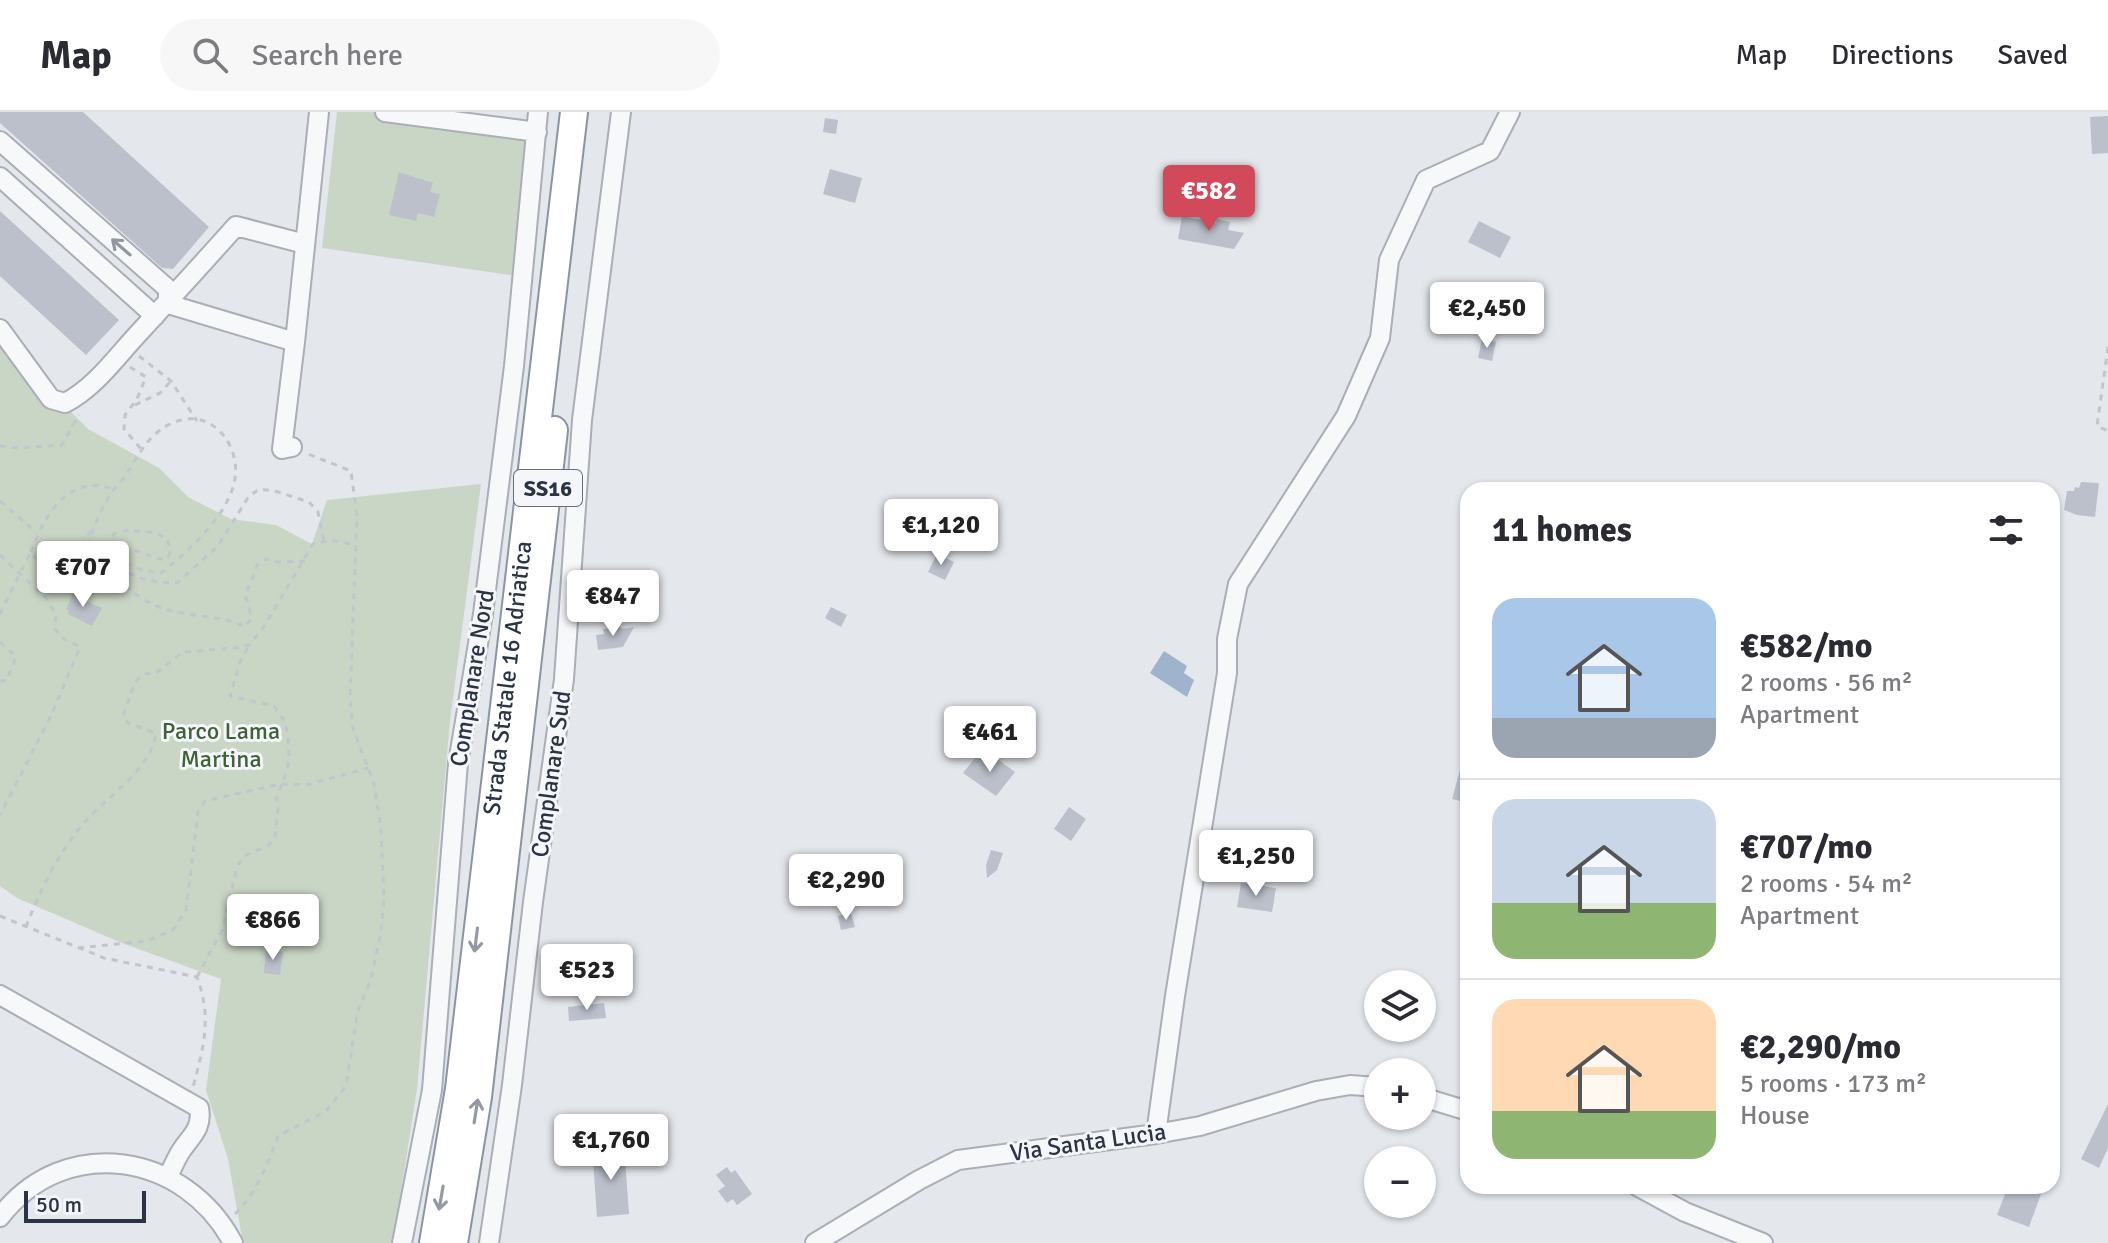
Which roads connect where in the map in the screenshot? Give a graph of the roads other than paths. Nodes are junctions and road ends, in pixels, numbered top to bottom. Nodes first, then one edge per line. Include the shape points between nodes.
1 (319, 112) edge
2 (385, 112) edge
3 (538, 112) edge
4 (574, 112) edge
5 (590, 112) edge
6 (621, 112) edge
7 (1510, 112) edge
8 (537, 132) junction
9 (0, 141) edge
10 (0, 177) edge
11 (305, 244) junction
12 (161, 310) junction
13 (0, 329) edge
14 (295, 342) junction
15 (292, 447) road end
16 (0, 995) edge
17 (1364, 1086) edge
18 (1436, 1101) edge
19 (1460, 1109) edge
20 (1156, 1134) junction
21 (168, 1177) junction
22 (1652, 1194) edge
23 (3, 1210) edge
24 (233, 1243) edge
25 (402, 1243) edge
26 (433, 1243) edge
27 (454, 1243) edge
28 (489, 1243) edge
29 (815, 1243) edge
30 (1763, 1243) edge

1 - 11 street
2 - 8 street
3 - 8 street, Complanare Nord
4 -> 26 highway, Strada Statale 16 Adriatica / SS16 via 459,1089
27 -> 5 highway, Strada Statale 16 Adriatica / SS16 via 478,1097
6 - 28 street, Complanare Sud via 582,420 564,679
7 - 20 street via 1490,151 1426,180 1389,260 1380,338 1346,416 1238,584
8 - 25 street, Complanare Nord via 483,614 458,763 432,1090
12 -> 9 street via 168,289
10 - 12 street
11 - 12 street via 236,226
11 - 14 street
12 - 13 street via 92,384 65,403 51,399
12 - 14 street
14 - 15 street via 282,449
16 - 21 street via 199,1108 200,1122
17 - 20 street, Via Santa Lucia via 1316,1091
18 - 19 street
20 - 29 street, Via Santa Lucia via 958,1160
21 - 23 street via 120,1163 71,1168 26,1190
21 - 24 street via 199,1197
22 - 30 street

